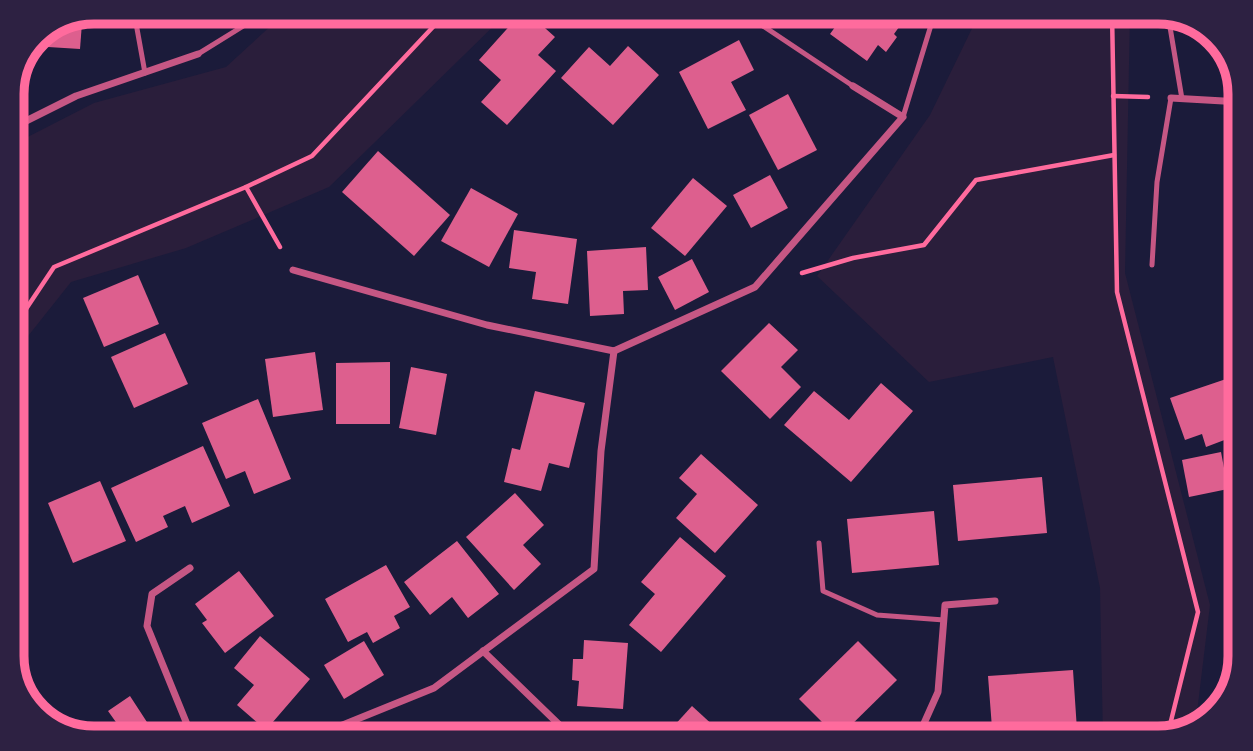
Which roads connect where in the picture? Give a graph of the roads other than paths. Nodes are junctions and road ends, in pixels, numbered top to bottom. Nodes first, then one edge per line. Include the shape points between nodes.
1 (136, 24) edge
2 (247, 24) edge
3 (760, 24) edge
4 (930, 24) edge
5 (1170, 26) edge
6 (198, 54) joint
7 (145, 73) junction
8 (853, 86) joint
9 (1171, 98) joint
10 (1182, 99) junction
11 (1228, 101) edge
12 (903, 117) junction
13 (25, 122) edge
14 (1152, 265) dead end
15 (293, 270) road end
16 (614, 351) junction
17 (820, 543) dead end
18 (190, 568) dead end
19 (995, 601) dead end
20 (944, 620) junction
21 (483, 651) junction
22 (188, 726) edge
23 (340, 726) edge
24 (561, 726) edge
25 (923, 726) edge

1 - 7 lane
2 - 6 lane
3 - 8 lane
4 - 12 lane
5 - 10 lane
6 - 7 street
7 - 13 street via 76,96
8 - 12 street
9 - 10 street
9 - 14 lane via 1157,182
10 - 11 street
12 - 16 street via 755,287
15 - 16 street via 487,325
16 - 21 street via 601,451 594,569
17 - 20 lane via 823,591 877,615
18 - 22 street via 152,594 147,626
19 - 20 street via 945,605
20 - 25 street via 938,692
21 - 23 street via 434,688
21 - 24 street

